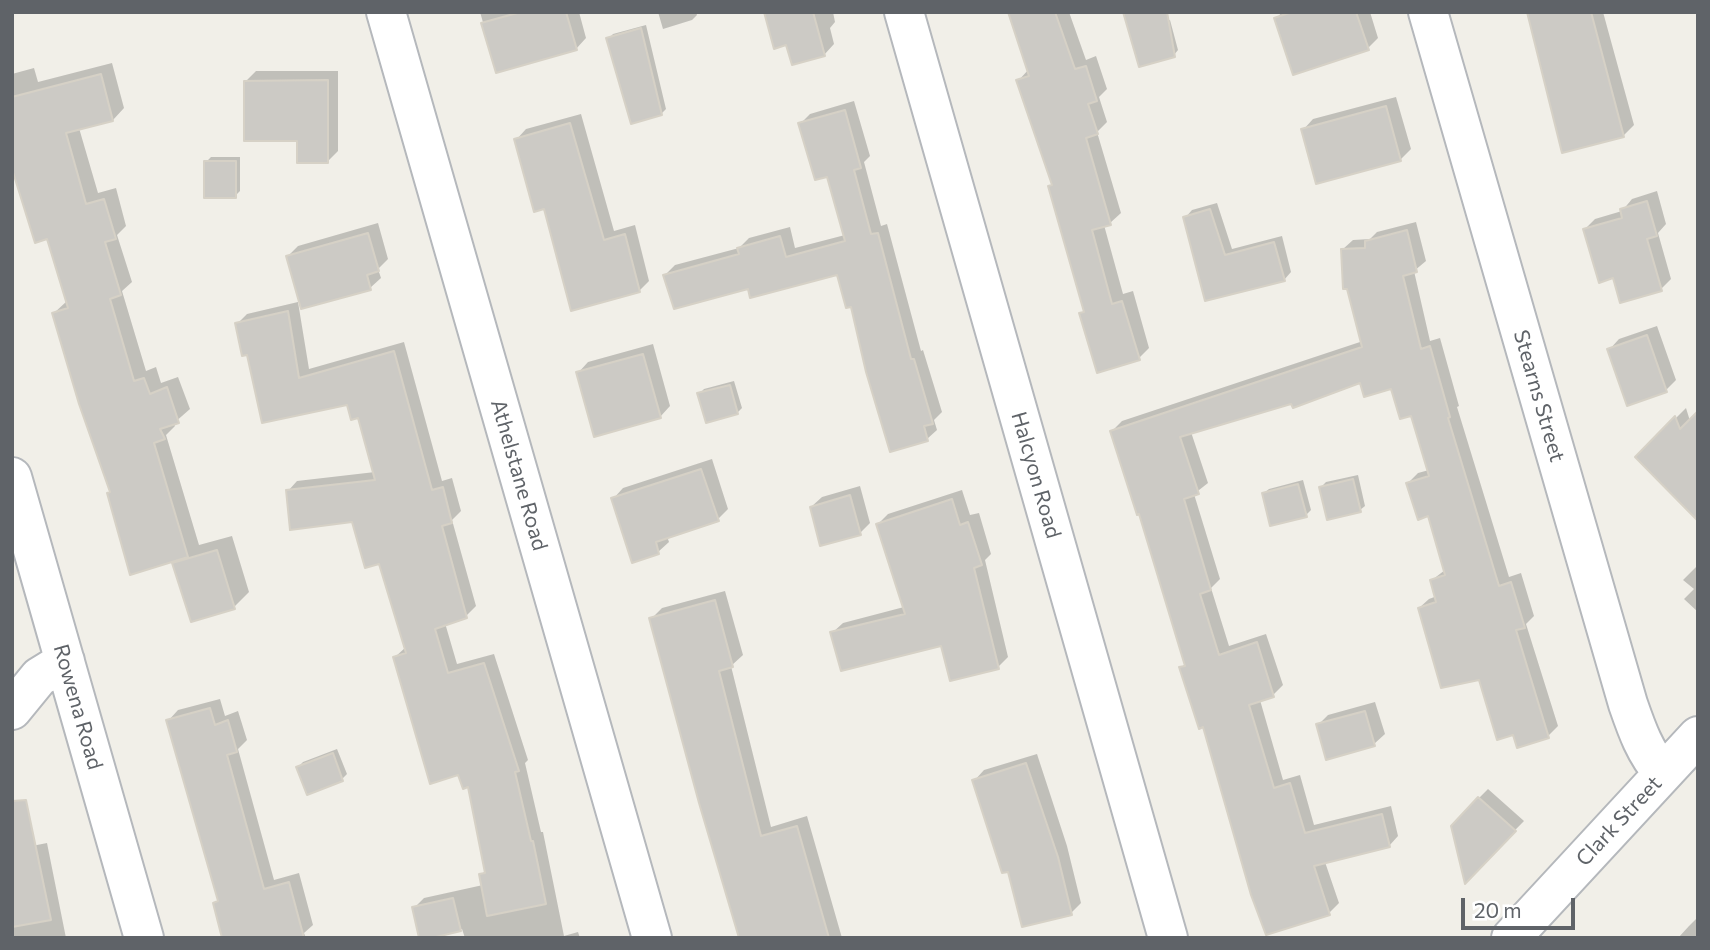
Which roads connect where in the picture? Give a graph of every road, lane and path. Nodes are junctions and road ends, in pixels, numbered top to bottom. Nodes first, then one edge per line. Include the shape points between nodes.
1 (386, 12) edge
2 (905, 12) edge
3 (1428, 12) edge
4 (12, 477) edge
5 (65, 661) junction
6 (12, 710) edge
7 (1698, 736) edge
8 (1663, 773) junction
9 (144, 938) edge
10 (652, 938) edge
11 (1168, 938) edge
12 (1511, 938) edge

1 - 10 street, Athelstane Road
2 - 11 street, Halcyon Road
3 - 8 street, Stearns Street via 1628,704 1643,744
4 - 5 street, Rowena Road
5 - 6 street via 39,677
5 - 9 street, Rowena Road
7 - 8 street, Clark Street
8 - 12 street, Clark Street

